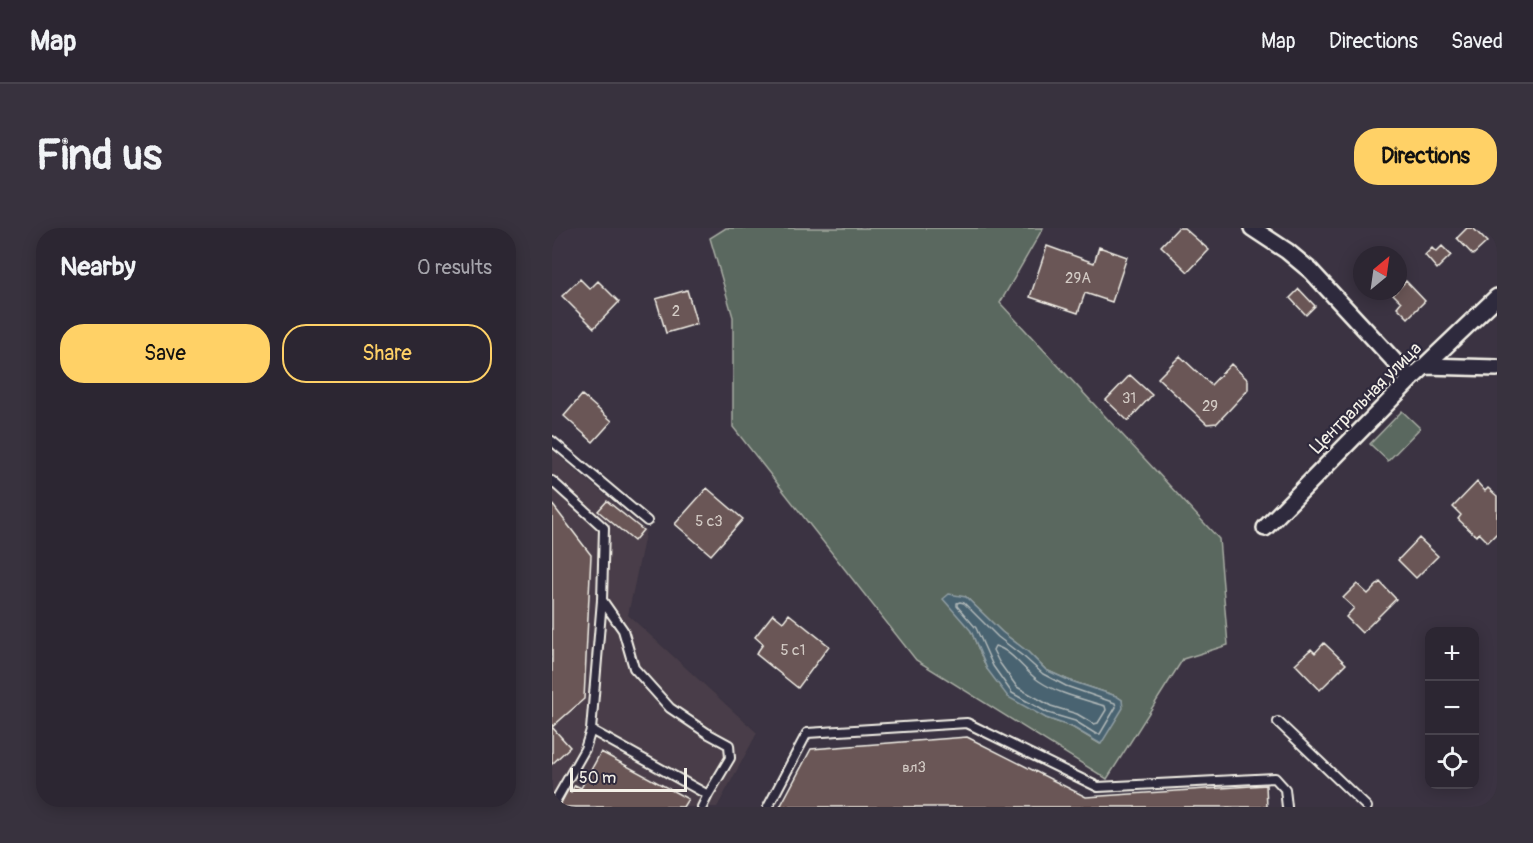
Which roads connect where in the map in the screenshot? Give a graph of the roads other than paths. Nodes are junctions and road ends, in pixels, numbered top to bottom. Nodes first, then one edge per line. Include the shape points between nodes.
1 (1252, 228) edge
2 (1497, 297) edge
3 (1426, 366) junction
4 (1497, 368) edge
5 (1411, 379) junction
6 (552, 441) edge
7 (552, 480) edge
8 (647, 521) dead end
9 (1265, 528) dead end
10 (602, 600) junction
11 (1278, 722) dead end
12 (591, 730) junction
13 (708, 795) junction
14 (552, 807) edge
15 (702, 807) edge
16 (768, 807) edge
17 (1287, 807) edge
18 (1367, 807) edge

1 - 5 street via 1311,271
2 - 3 street, Центральная улица
3 - 4 street
3 - 5 street, Центральная улица
5 - 9 street, Центральная улица
6 - 8 lane
7 - 10 lane via 604,528
10 - 12 lane
10 - 13 lane via 623,630 634,668 670,708 729,745 730,758
11 - 18 lane
12 - 13 lane
12 - 14 lane via 585,749
13 - 15 lane
16 - 17 lane via 807,733 967,723 1098,787 1275,778 1285,789

